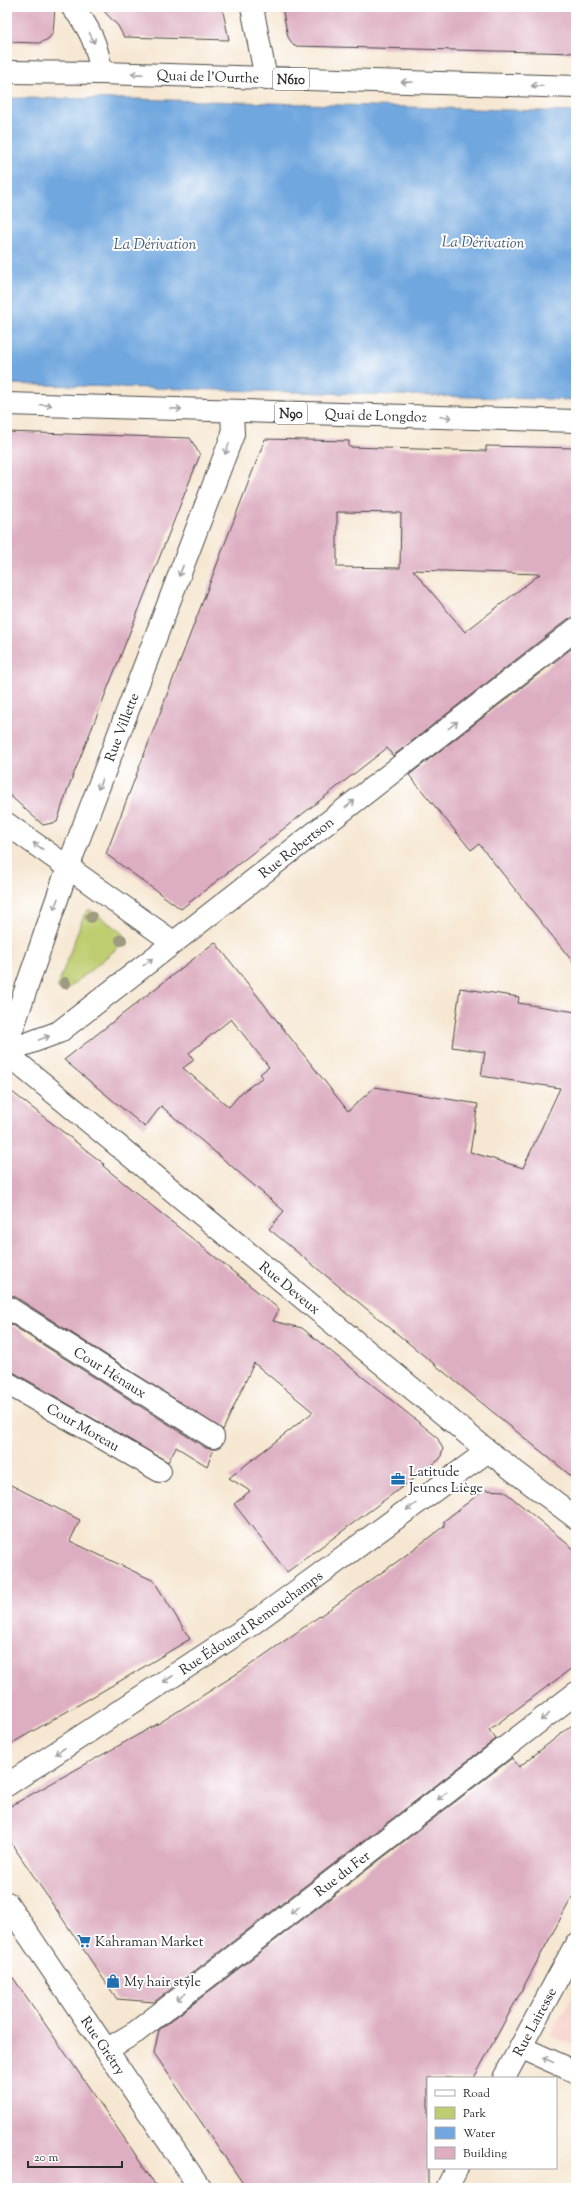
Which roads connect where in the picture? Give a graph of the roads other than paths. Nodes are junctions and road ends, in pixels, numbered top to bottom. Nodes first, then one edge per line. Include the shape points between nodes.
1 (72, 7) edge
2 (252, 7) edge
3 (7, 72) edge
4 (101, 73) junction
5 (266, 79) junction
6 (576, 87) edge
7 (7, 404) edge
8 (232, 411) junction
9 (576, 421) edge
10 (576, 628) edge
11 (7, 824) edge
12 (68, 867) junction
13 (173, 942) junction
14 (7, 1044) edge
15 (7, 1051) edge
16 (7, 1054) edge
17 (7, 1307) edge
18 (7, 1383) edge
19 (213, 1437) dead end
20 (488, 1451) junction
21 (160, 1471) dead end
22 (576, 1518) edge
23 (576, 1693) edge
24 (7, 1786) edge
25 (7, 1903) edge
26 (576, 1944) edge
27 (520, 2047) junction
28 (106, 2050) junction
29 (576, 2072) edge
30 (505, 2077) edge
31 (456, 2169) edge
32 (200, 2188) edge
33 (447, 2188) edge

1 -> 4 street via 83,19 98,50
2 - 5 street
3 - 4 street, Quai de l'Ourthe / N610
5 -> 4 street, Quai de l'Ourthe / N610
6 -> 5 street, Quai de l'Ourthe / N610
7 -> 8 street, Quai de Longdoz / N90
8 -> 9 street, Quai de Longdoz / N90
8 -> 12 street, Rue Villette via 233,434
13 -> 10 street, Rue Robertson
12 -> 11 street
12 - 13 street
12 -> 14 street, Rue Villette
15 -> 13 street, Rue Robertson via 59,1032
16 - 20 street, Rue Deveux
17 - 19 street, Cour Hénaux
18 - 21 street, Cour Moreau
20 - 22 street, Rue Deveux
20 -> 24 street, Rue Édouard Remouchamps via 249,1626
23 -> 28 street, Rue du Fer via 136,2032
25 - 28 street, Rue Grétry
26 - 27 street, Rue Lairesse
29 -> 27 street
27 - 30 street, Rue Lairesse
28 - 32 street, Rue Grétry
31 - 33 street

